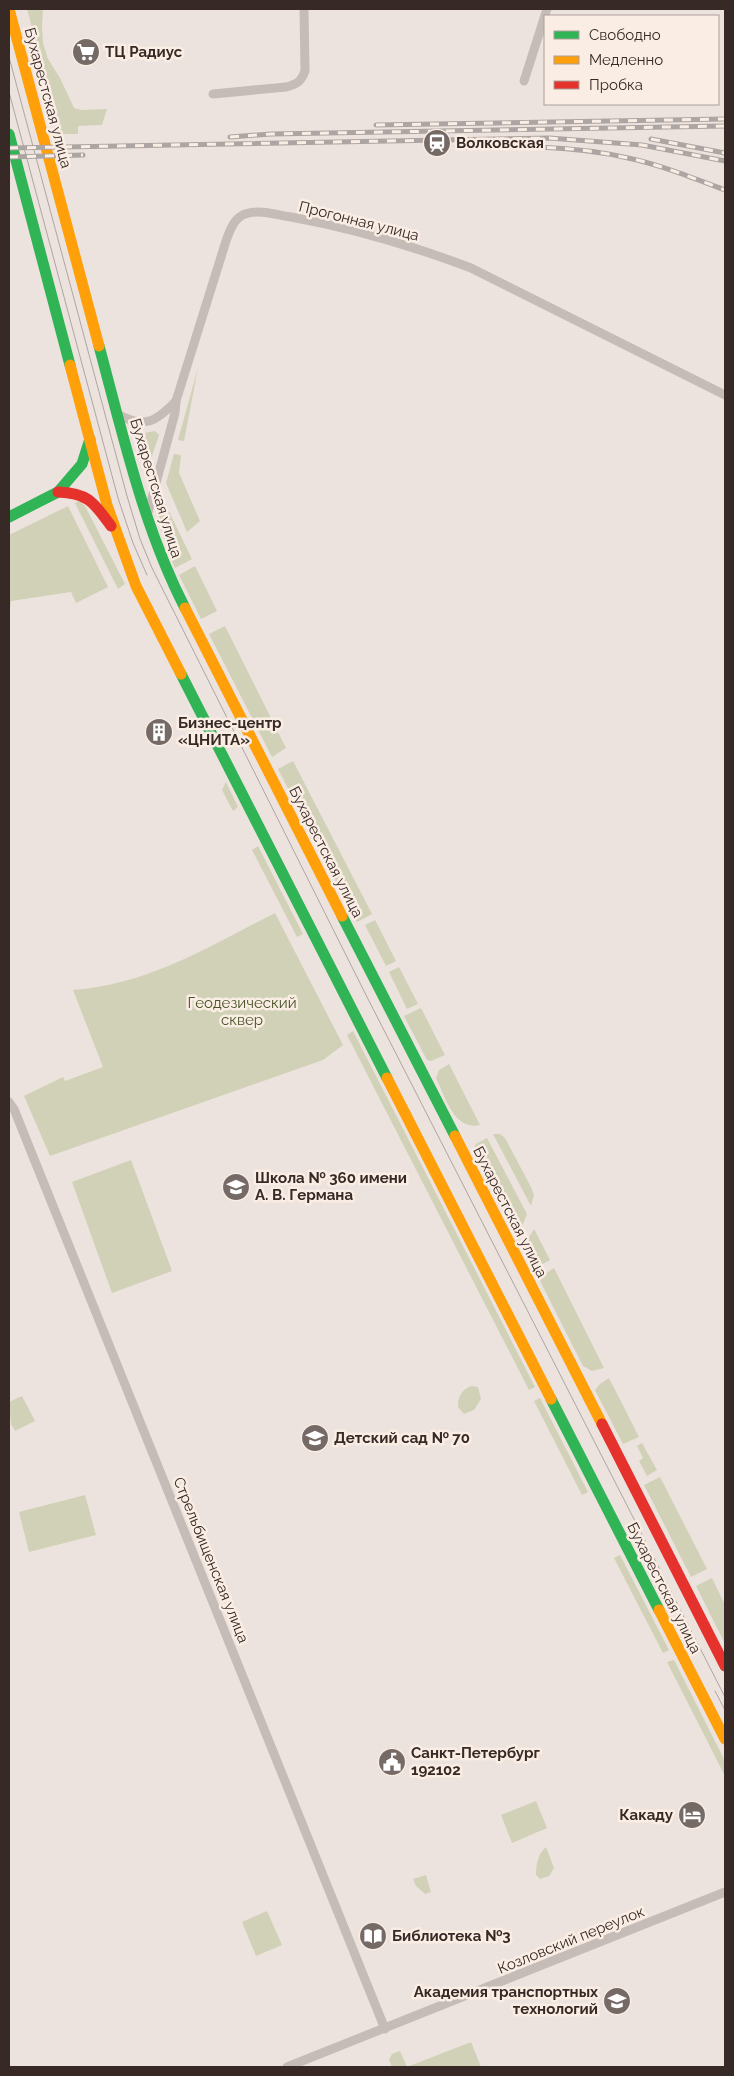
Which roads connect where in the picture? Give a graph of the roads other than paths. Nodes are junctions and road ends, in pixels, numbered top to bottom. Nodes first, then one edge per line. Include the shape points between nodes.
1 (9, 9) edge
2 (304, 9) edge
3 (544, 18) edge
4 (524, 81) dead end
5 (213, 94) dead end
6 (9, 134) edge
7 (725, 395) edge
8 (176, 401) junction
9 (117, 414) junction
10 (90, 439) junction
11 (58, 492) junction
12 (146, 516) junction
13 (9, 517) edge
14 (115, 532) junction
15 (9, 1102) edge
16 (725, 1666) edge
17 (725, 1739) edge
18 (725, 1892) edge
19 (385, 2029) junction
20 (286, 2067) edge

1 - 9 main road, Бухарестская улица
2 - 5 street via 305,71 302,79 286,87
3 - 4 street
6 - 10 main road, Бухарестская улица
7 - 8 street, Прогонная улица via 446,258 328,224 258,212 238,218 229,232
8 - 9 street via 163,414 145,422 131,421
8 - 12 street, Прогонная улица
9 - 12 main road, Бухарестская улица
10 - 11 main road via 82,464
10 - 14 main road, Бухарестская улица
11 - 13 main road
11 - 14 main road via 84,494
12 - 16 main road, Бухарестская улица via 161,559 196,631
14 - 17 main road, Бухарестская улица via 136,586
15 - 19 street, Стрельбищенская улица
18 - 19 street, Козловский переулок
19 - 20 street, Козловский переулок

